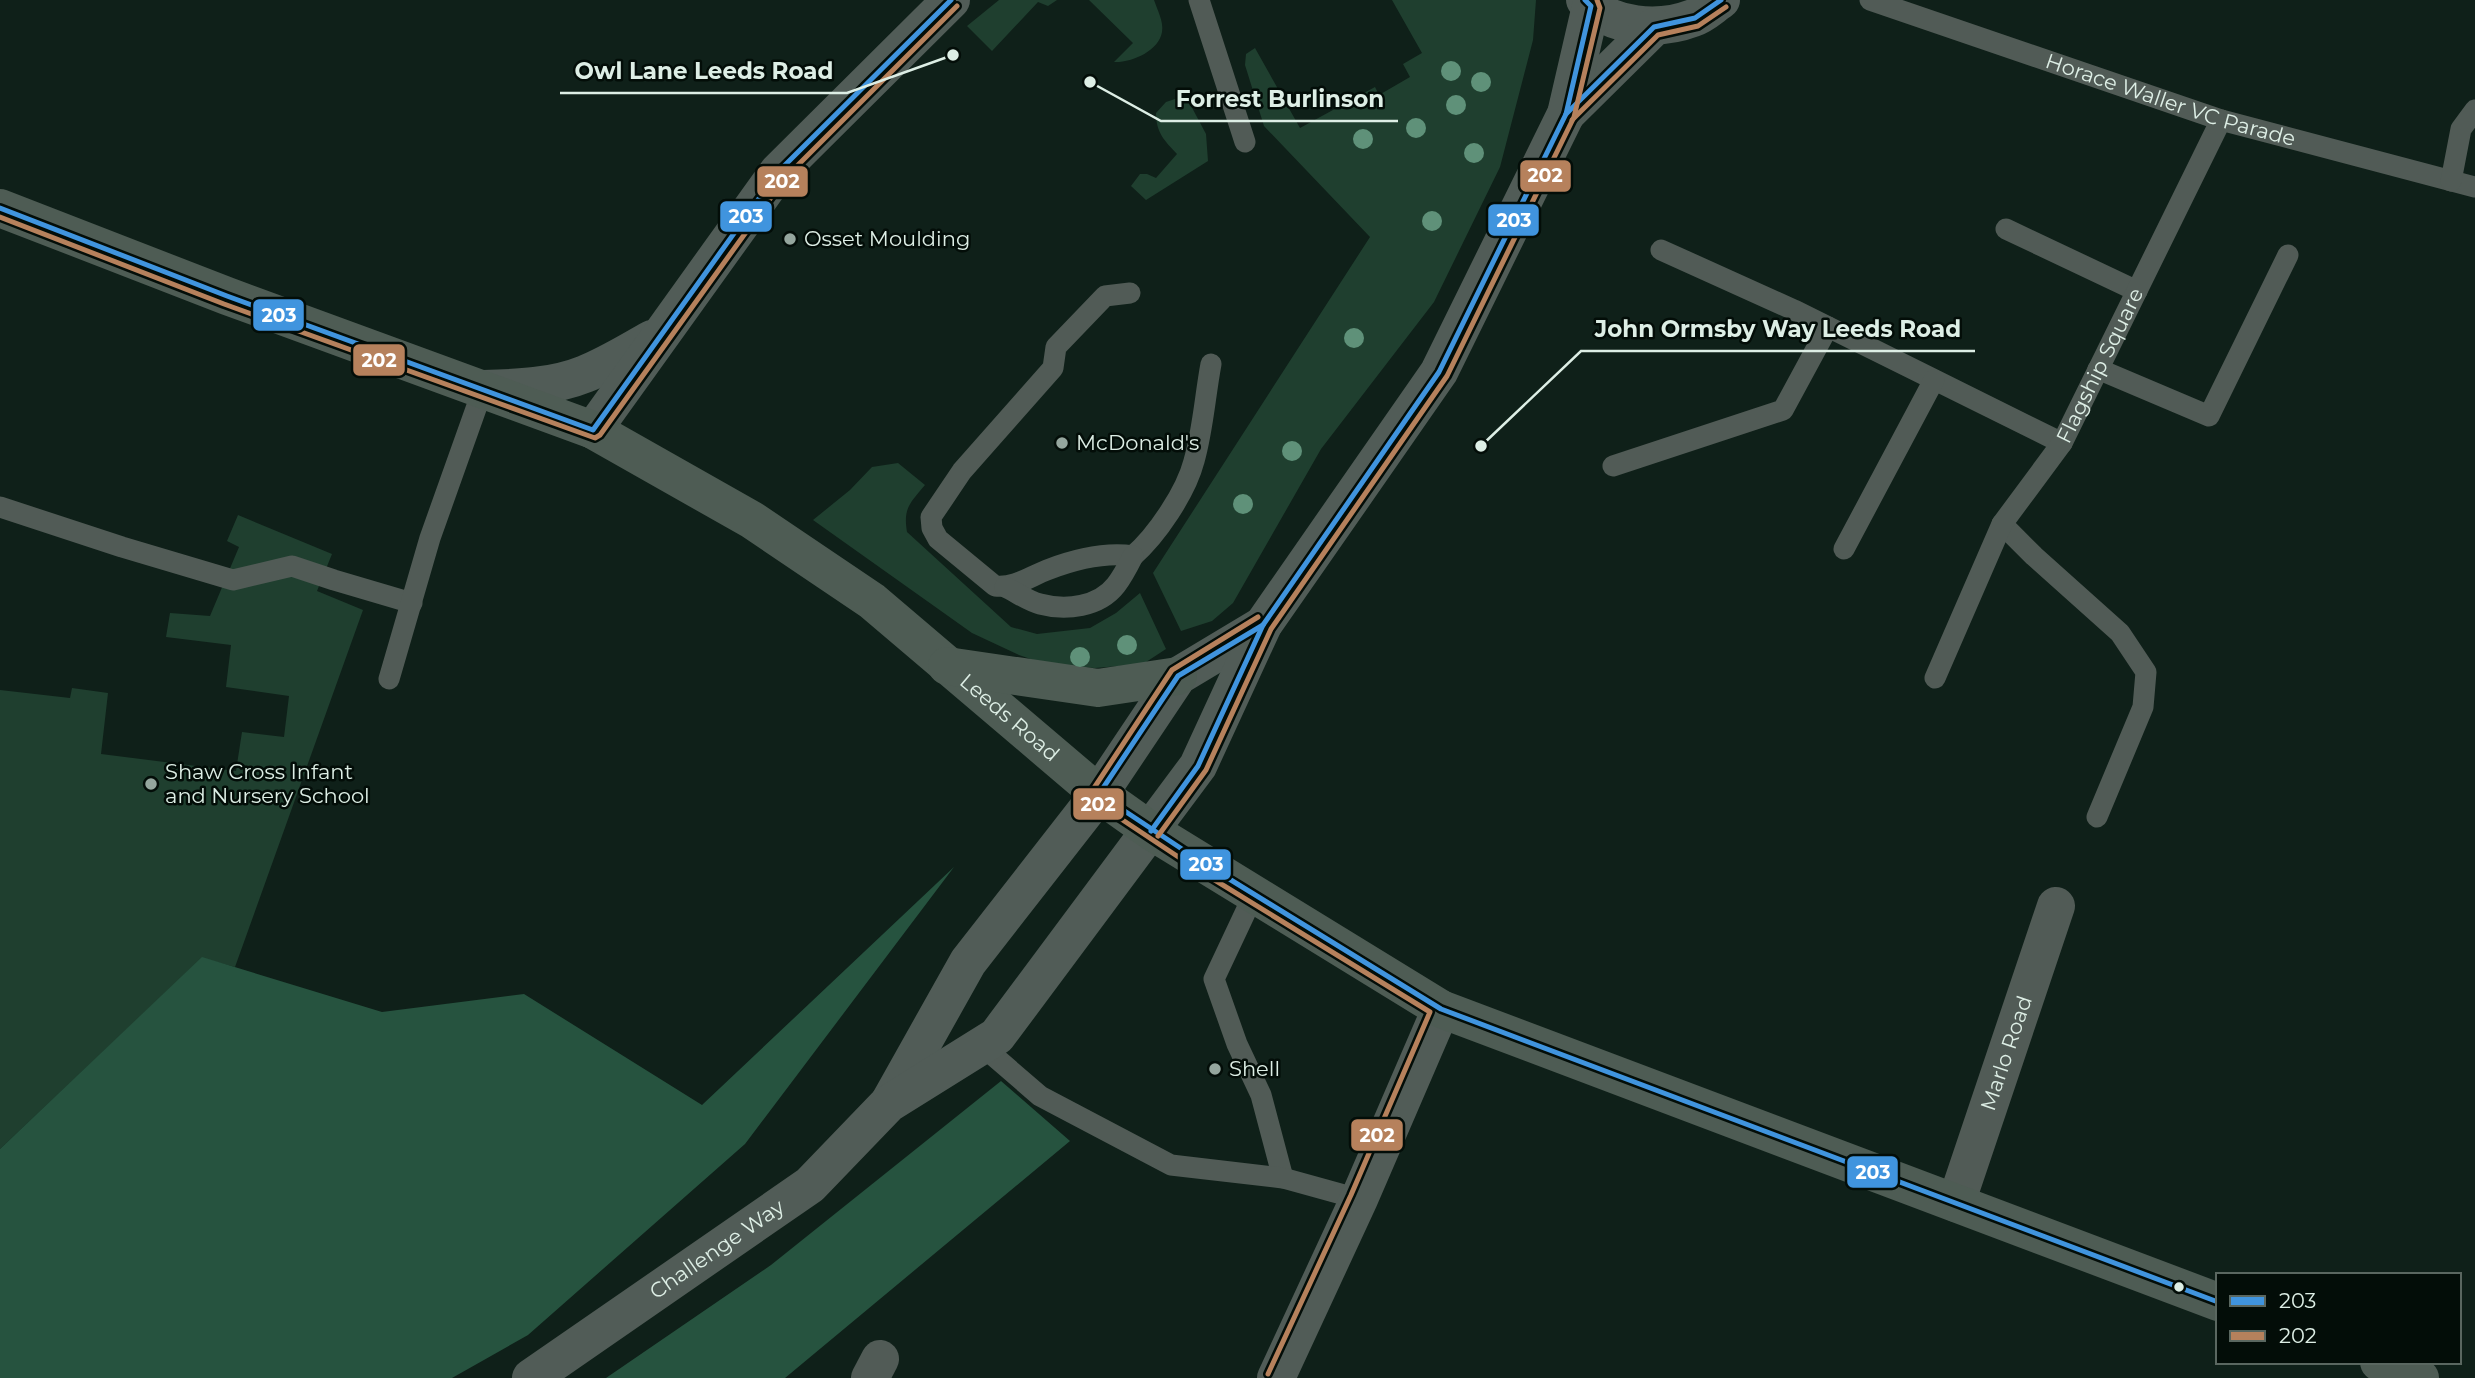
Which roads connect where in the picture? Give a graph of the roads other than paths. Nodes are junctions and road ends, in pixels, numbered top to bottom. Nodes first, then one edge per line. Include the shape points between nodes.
1 (951, 0) edge
2 (1199, 0) edge
3 (1721, 0) edge
4 (1870, 0) edge
5 (1588, 3) edge
6 (1654, 27) junction
7 (2475, 110) edge
8 (1566, 114) junction
9 (2221, 120) junction
10 (1245, 142) dead end
11 (2451, 181) junction
12 (2475, 187) edge
13 (0, 208) edge
14 (2006, 229) dead end
15 (1661, 250) dead end
16 (2288, 255) dead end
17 (2137, 291) junction
18 (1130, 293) dead end
19 (1828, 327) junction
20 (660, 335) junction
21 (1211, 364) dead end
22 (2098, 369) junction
23 (1934, 380) junction
24 (483, 389) junction
25 (593, 430) junction
26 (2062, 443) junction
27 (1613, 466) dead end
28 (0, 507) edge
29 (2002, 524) junction
30 (1844, 549) dead end
31 (1133, 556) junction
32 (1006, 587) junction
33 (412, 603) junction
34 (1263, 625) junction
35 (947, 666) junction
36 (1178, 676) junction
37 (1935, 678) dead end
38 (389, 679) dead end
39 (1099, 794) junction
40 (2097, 817) dead end
41 (1151, 831) junction
42 (1254, 894) junction
43 (2056, 906) dead end
44 (1441, 1009) junction
45 (981, 1045) junction
46 (888, 1104) junction
47 (1283, 1178) junction
48 (1359, 1199) junction
49 (1956, 1203) junction
50 (2216, 1301) edge
51 (2384, 1364) edge
52 (531, 1378) edge
53 (1276, 1378) edge
54 (2420, 1378) edge

1 - 20 main road via 778,172
2 - 10 lane
3 - 6 main road via 1695,18
4 - 9 lane, Horace Waller VC Parade
5 - 6 main road via 1619,21
5 - 8 main road
6 - 8 main road
7 - 11 lane via 2461,130
8 - 34 main road via 1439,372
9 - 11 lane, Horace Waller VC Parade
9 - 17 lane, Flagship Square
11 - 12 lane, Horace Waller VC Parade
13 - 24 main road, Leeds Road
14 - 17 lane
15 - 19 lane
16 - 22 lane via 2209,416
17 - 22 lane, Flagship Square
18 - 32 lane via 1105,296 1056,347 1053,368 962,471 931,517 938,540 995,586
19 - 23 lane
19 - 27 lane via 1783,410
20 - 24 main road via 566,380
20 - 25 main road
21 - 31 lane via 1195,460 1187,480 1149,542
22 - 26 lane, Flagship Square
23 - 26 lane
23 - 30 lane
24 - 25 main road, Leeds Road
24 - 33 lane via 429,538
25 - 35 main road, Leeds Road via 752,520 872,601
26 - 29 lane, Flagship Square
28 - 33 lane via 233,580 292,566
29 - 37 lane, Flagship Square
29 - 40 lane via 2120,632 2146,672 2143,707
31 - 32 lane via 1088,558
31 - 32 lane via 1116,585 1091,603 1059,607 1038,603
33 - 38 lane
34 - 36 main road
34 - 41 main road, Challenge Way via 1198,766
35 - 36 main road via 1098,688
35 - 39 main road, Leeds Road
36 - 39 main road, Challenge Way
39 - 41 main road, Leeds Road
39 - 46 main road, Challenge Way via 968,962
41 - 42 main road, Leeds Road
41 - 45 main road, Challenge Way via 997,1036
42 - 44 main road, Leeds Road
42 - 47 lane via 1214,979 1261,1095
43 - 49 street, Marlo Road
44 - 48 main road
44 - 49 main road, Leeds Road
45 - 46 main road, Challenge Way
45 - 47 lane via 1040,1096 1171,1165
46 - 52 main road, Challenge Way via 810,1185
47 - 48 lane
48 - 53 main road
49 - 50 main road, Leeds Road
51 - 54 main road

